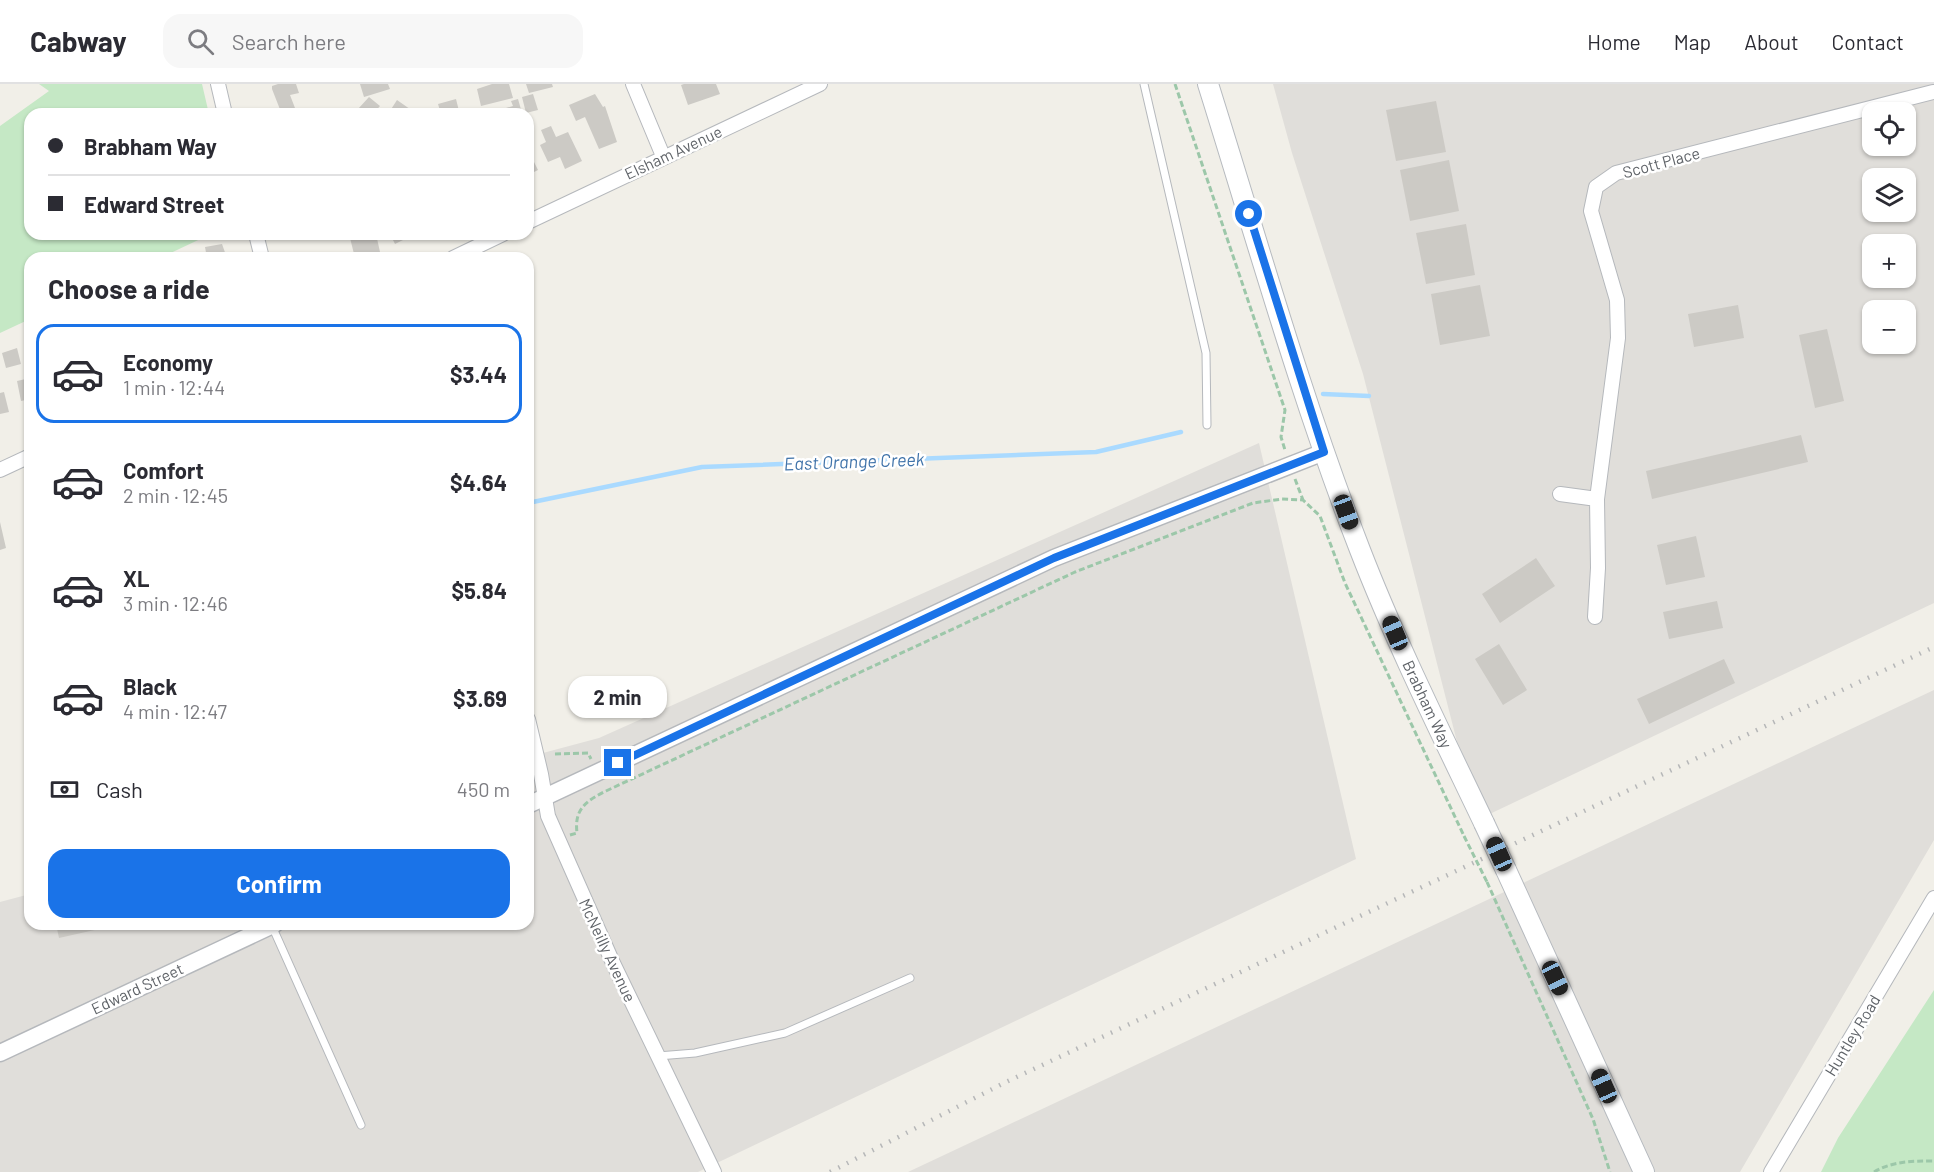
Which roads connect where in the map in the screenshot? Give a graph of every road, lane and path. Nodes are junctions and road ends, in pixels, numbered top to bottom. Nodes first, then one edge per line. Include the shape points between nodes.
1 (218, 84) edge
2 (633, 84) edge
3 (820, 84) edge
4 (1144, 84) edge
5 (1175, 84) edge
6 (1208, 84) edge
7 (1933, 91) edge
8 (224, 108) edge
9 (663, 156) junction
10 (534, 219) edge
11 (490, 240) edge
12 (466, 252) edge
13 (1207, 425) dead end
14 (1324, 452) junction
15 (24, 459) edge
16 (1291, 465) junction
17 (0, 470) edge
18 (1560, 494) dead end
19 (1303, 500) junction
20 (1597, 500) junction
21 (1595, 617) dead end
22 (534, 747) edge
23 (545, 798) junction
24 (534, 803) edge
25 (558, 840) junction
26 (1934, 898) edge
27 (262, 930) edge
28 (275, 930) edge
29 (910, 978) dead end
30 (0, 1053) edge
31 (658, 1056) junction
32 (362, 1125) dead end
33 (1934, 1161) edge
34 (714, 1172) edge
35 (1610, 1172) edge
36 (1644, 1172) edge
37 (1771, 1172) edge
38 (1874, 1172) edge

1 - 8 street
2 - 9 street
3 - 9 street, Elsham Avenue
4 - 13 lane via 1206,352
5 - 16 path via 1285,410 1281,437
6 - 14 main road, Brabham Way
7 - 20 street, Scott Place via 1616,173 1596,187 1591,211 1617,300 1618,338
9 - 10 street, Elsham Avenue
11 - 12 street
14 - 16 street
14 - 36 main road, Brabham Way, bridge via 1360,552 1413,674
15 - 17 street
16 - 19 path
16 - 23 street via 1054,558
18 - 20 street
19 - 25 path via 1253,503 1075,572 590,799 581,807 577,833
19 - 35 path, bridge via 1320,516 1345,583 1487,882 1593,1119
20 - 21 street, Scott Place via 1599,568
22 - 23 street, McNeilly Avenue
23 - 24 street
23 - 25 street, McNeilly Avenue
25 - 31 street, McNeilly Avenue
26 - 37 street, Huntley Road
27 - 30 street, Edward Street
28 - 32 lane
29 - 31 lane via 786,1033 695,1053
31 - 34 street, McNeilly Avenue
33 - 38 path via 1900,1162

